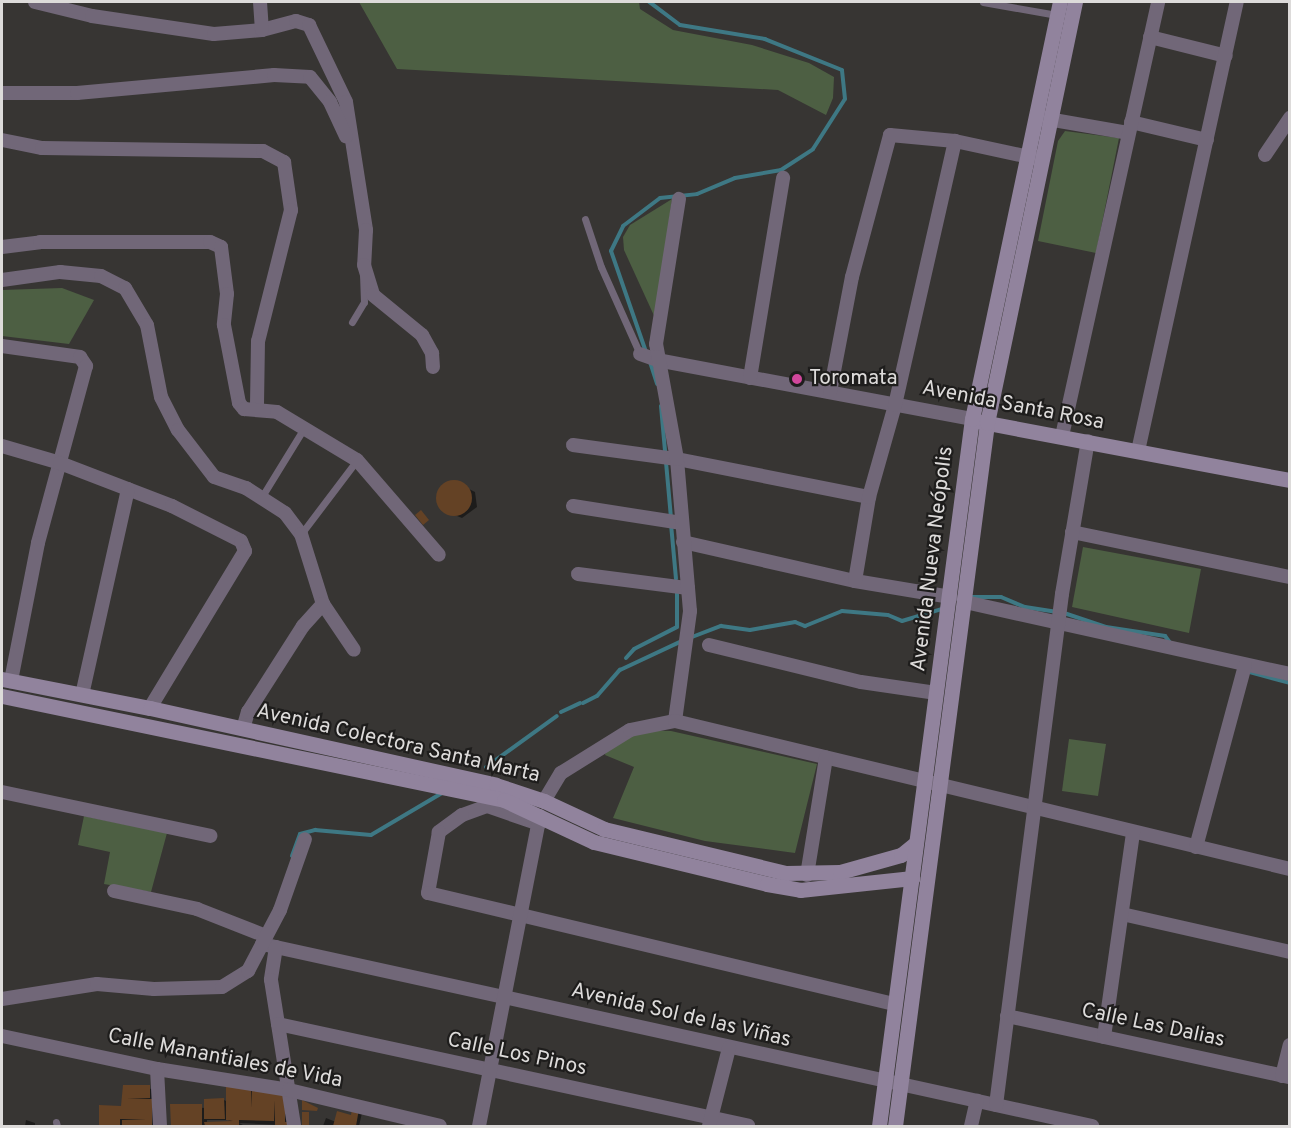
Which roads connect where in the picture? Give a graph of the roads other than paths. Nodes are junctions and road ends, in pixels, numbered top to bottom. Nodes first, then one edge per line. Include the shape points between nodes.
1 (35, 2) edge
2 (260, 2) edge
3 (983, 2) edge
4 (1075, 2) edge
5 (1158, 2) edge
6 (1237, 2) edge
7 (1058, 8) edge
8 (262, 30) junction
9 (1150, 37) junction
10 (1226, 56) junction
11 (2, 93) edge
12 (1048, 97) junction
13 (1044, 118) junction
14 (1290, 118) edge
15 (1130, 128) junction
16 (2, 140) edge
17 (1207, 140) junction
18 (955, 141) junction
19 (353, 152) junction
20 (1264, 155) dead end
21 (1036, 158) junction
22 (783, 178) dead end
23 (679, 199) dead end
24 (585, 219) dead end
25 (2, 247) edge
26 (364, 265) junction
27 (2, 280) edge
28 (352, 322) dead end
29 (2, 346) edge
30 (640, 354) joint
31 (657, 360) junction
32 (433, 367) dead end
33 (750, 378) junction
34 (830, 393) junction
35 (895, 405) junction
36 (257, 408) junction
37 (979, 421) junction
38 (305, 426) junction
39 (1062, 436) junction
40 (1088, 441) junction
41 (573, 445) dead end
42 (2, 446) edge
43 (1138, 451) junction
44 (677, 459) junction
45 (357, 460) junction
46 (60, 463) junction
47 (1290, 480) edge
48 (128, 489) junction
49 (869, 497) junction
50 (261, 498) junction
51 (573, 506) dead end
52 (682, 524) junction
53 (1072, 532) junction
54 (301, 534) junction
55 (683, 542) junction
56 (439, 555) dead end
57 (578, 574) dead end
58 (1290, 577) edge
59 (855, 581) junction
60 (688, 588) junction
61 (958, 599) junction
62 (323, 604) junction
63 (1058, 621) junction
64 (709, 645) dead end
65 (354, 650) dead end
66 (1245, 666) junction
67 (1290, 674) edge
68 (6, 680) edge
69 (936, 693) junction
70 (82, 695) junction
71 (2, 696) edge
72 (150, 708) junction
73 (675, 721) junction
74 (243, 729) junction
75 (826, 758) junction
76 (923, 781) junction
77 (938, 785) junction
78 (2, 792) edge
79 (1035, 808) junction
80 (541, 813) junction
81 (1133, 832) junction
82 (210, 836) dead end
83 (305, 839) dead end
84 (916, 843) junction
85 (1196, 847) junction
86 (1289, 866) edge
87 (807, 875) junction
88 (912, 878) junction
89 (114, 891) dead end
90 (1122, 914) junction
91 (521, 916) junction
92 (268, 942) junction
93 (1290, 952) edge
94 (505, 996) junction
95 (2, 999) edge
96 (895, 1004) junction
97 (1007, 1016) junction
98 (278, 1024) junction
99 (2, 1036) edge
100 (1104, 1037) junction
101 (1290, 1045) edge
102 (729, 1048) junction
103 (157, 1069) junction
104 (490, 1070) junction
105 (1286, 1077) edge
106 (893, 1082) junction
107 (289, 1089) junction
108 (977, 1101) junction
109 (996, 1105) junction
110 (710, 1122) edge
111 (1048, 1122) edge
112 (160, 1126) edge
113 (294, 1126) edge
114 (440, 1126) edge
115 (479, 1126) edge
116 (748, 1126) edge
117 (879, 1126) edge
118 (895, 1126) edge
119 (971, 1126) edge
120 (1092, 1126) edge

1 - 8 street via 186,31 214,34
2 - 8 street
3 - 7 lane
4 - 12 street, Avenida Nueva Neópolis
5 - 9 street
6 - 10 street
7 - 12 street, Avenida Nueva Neópolis
8 - 19 street via 296,21 309,25 346,102
9 - 10 street
9 - 15 street
10 - 17 street
11 - 19 street via 77,93 274,75 310,77 330,102
12 - 13 street, Avenida Nueva Neópolis
13 - 15 street
13 - 21 street, Avenida Nueva Neópolis
14 - 20 street
15 - 17 street
15 - 39 street
16 - 36 street via 42,148 263,151 284,162 291,210 258,341
17 - 43 street
18 - 21 street
18 - 34 street via 890,135 852,277
18 - 35 street
19 - 26 street via 366,230
21 - 37 street, Avenida Nueva Neópolis
22 - 33 street
23 - 31 street
24 - 30 lane via 601,267
25 - 36 street via 40,242 210,242 221,247 227,294 224,325 239,403 244,409
26 - 28 lane via 364,302
26 - 32 street via 373,296 422,335 432,353
27 - 50 street via 60,272 101,276 125,288 147,325 161,397 178,430 214,477
29 - 46 street via 80,357 84,361
30 - 31 street, Avenida Santa Rosa
31 - 33 street, Avenida Santa Rosa
31 - 44 street
33 - 34 street, Avenida Santa Rosa
34 - 35 street, Avenida Santa Rosa
35 - 37 street, Avenida Santa Rosa
35 - 49 street
36 - 38 street via 277,411
37 - 39 street, Avenida Santa Rosa
37 - 61 street, Avenida Nueva Neópolis
38 - 45 street
38 - 50 lane
39 - 40 street, Avenida Santa Rosa
40 - 43 street, Avenida Santa Rosa
40 - 53 street
41 - 44 street
42 - 46 street
43 - 47 street, Avenida Santa Rosa
44 - 49 street
44 - 52 street
45 - 54 lane
45 - 56 street
46 - 48 street
46 - 68 street
48 - 70 street
48 - 72 street via 234,534 245,551
49 - 59 street
50 - 54 street via 285,513
51 - 52 street
52 - 55 street
53 - 58 street
53 - 63 street
54 - 62 street
55 - 59 street
55 - 60 street
57 - 60 street
59 - 61 street
60 - 73 street via 690,611
61 - 63 street
61 - 69 street, Avenida Nueva Neópolis
61 - 77 street, Avenida Nueva Neópolis
62 - 65 street
62 - 74 street via 303,626 248,712
63 - 66 street
63 - 79 street
64 - 69 street via 861,682
66 - 67 street
66 - 85 street
68 - 70 street, Avenida Colectora Santa Marta
69 - 76 street, Avenida Nueva Neópolis
70 - 72 street, Avenida Colectora Santa Marta
71 - 80 street, Avenida Colectora Santa Marta via 504,800
72 - 74 street, Avenida Colectora Santa Marta
73 - 75 street
73 - 80 street via 630,730 561,773
74 - 80 street, Avenida Colectora Santa Marta via 496,785
75 - 76 street
75 - 87 street
76 - 77 street
76 - 84 street, Avenida Nueva Neópolis
77 - 79 street
77 - 106 street, Avenida Nueva Neópolis
78 - 82 street
79 - 81 street
79 - 97 street
80 - 87 street, Avenida Colectora Santa Marta
80 - 88 street, Avenida Colectora Santa Marta via 594,842 800,890
80 - 91 street
80 - 91 street via 487,806 462,815 439,832 427,891 431,897
81 - 85 street
81 - 90 street
83 - 92 street
84 - 87 street, Avenida Colectora Santa Marta via 885,860 840,872
84 - 88 street, Avenida Nueva Neópolis
85 - 86 street
88 - 96 street, Avenida Nueva Neópolis
89 - 92 street, Avenida Sol de las Viñas via 196,909
90 - 93 street
90 - 100 street
91 - 94 street
91 - 96 street
92 - 94 street, Avenida Sol de las Viñas
92 - 95 street via 248,970 222,987 154,989 97,984
92 - 98 street
94 - 102 street, Avenida Sol de las Viñas
94 - 104 street
96 - 106 street, Avenida Nueva Neópolis
97 - 100 street, Calle Las Dalias
97 - 109 street
98 - 104 street, Calle Los Pinos
98 - 107 street
99 - 103 street, Calle Manantiales de Vida
100 - 105 street, Calle Las Dalias
101 - 105 street
102 - 106 street, Avenida Sol de las Viñas
102 - 110 street
103 - 107 street, Calle Manantiales de Vida
103 - 112 street
104 - 110 street, Calle Los Pinos
104 - 115 street
106 - 108 street, Avenida Sol de las Viñas
106 - 117 street, Avenida Nueva Neópolis
106 - 118 street, Avenida Nueva Neópolis
107 - 113 street
107 - 114 street, Calle Manantiales de Vida
108 - 109 street, Avenida Sol de las Viñas
108 - 119 street
109 - 111 street, Avenida Sol de las Viñas
110 - 116 street, Calle Los Pinos
111 - 120 street, Avenida Sol de las Viñas

